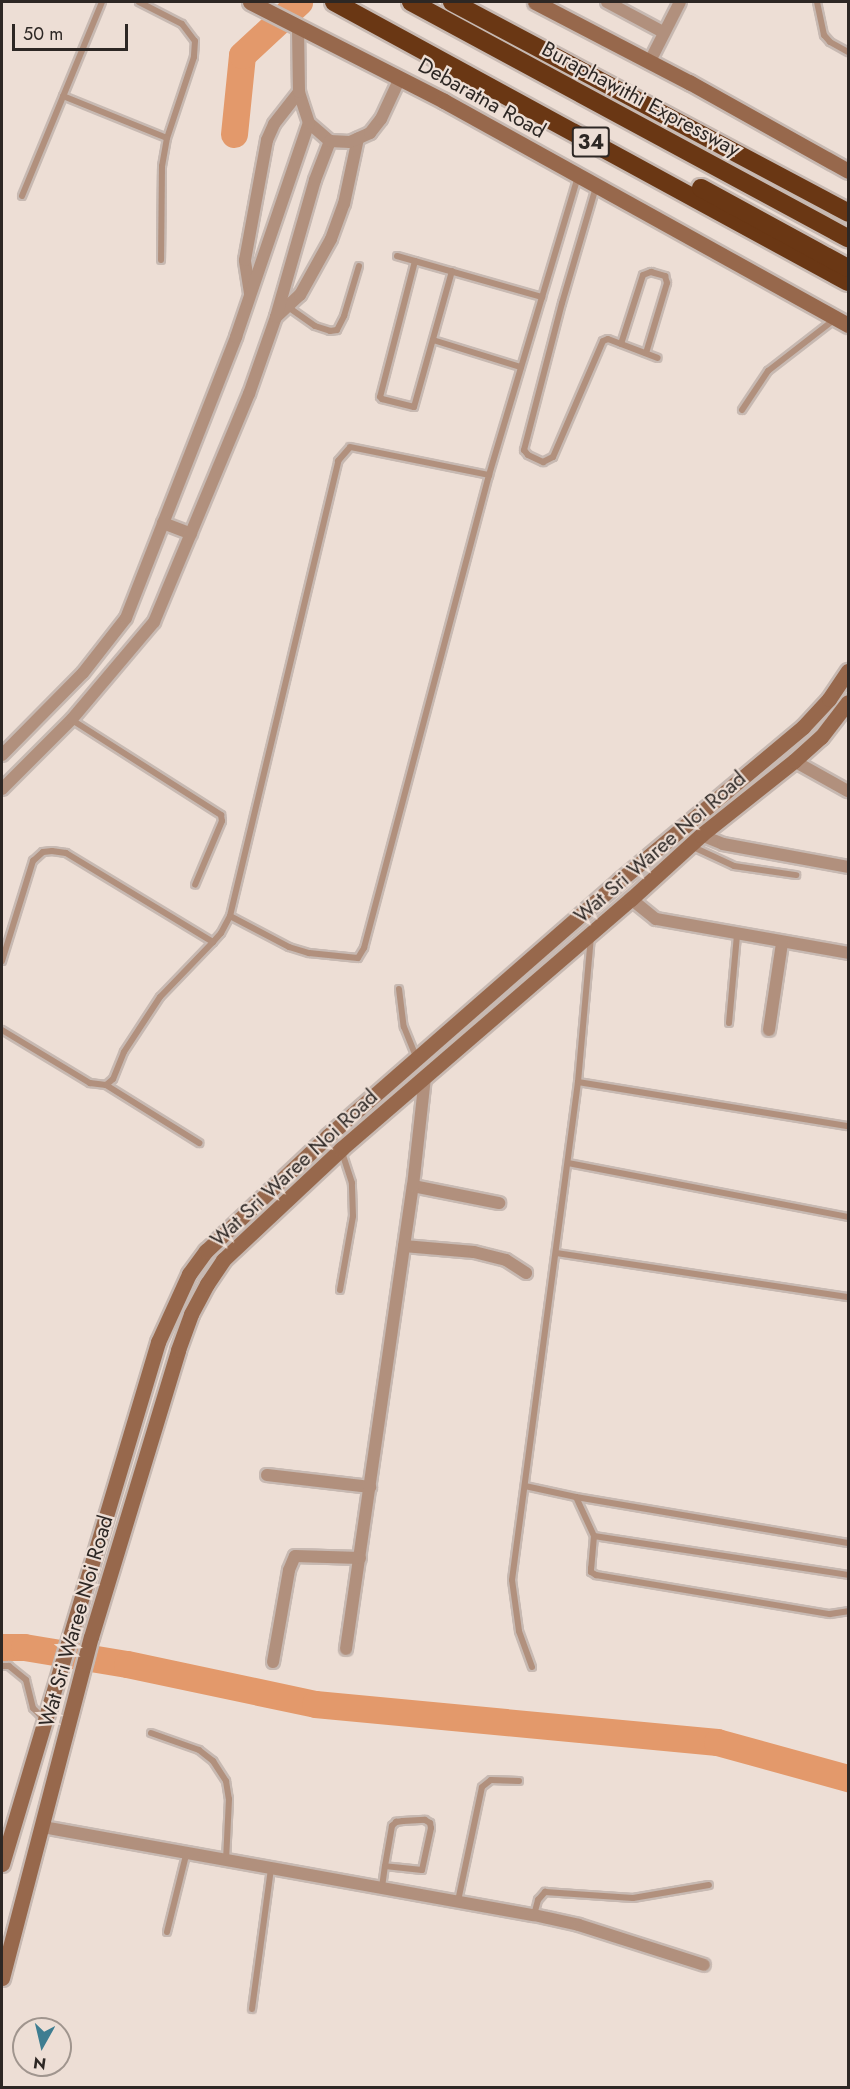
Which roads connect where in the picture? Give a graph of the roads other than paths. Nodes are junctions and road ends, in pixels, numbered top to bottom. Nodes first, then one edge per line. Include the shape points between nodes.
1 (102, 2) edge
2 (139, 2) edge
3 (250, 2) edge
4 (334, 2) edge
5 (352, 2) edge
6 (411, 2) edge
7 (452, 2) edge
8 (535, 2) edge
9 (607, 2) edge
10 (680, 2) edge
11 (818, 2) edge
12 (298, 27) junction
13 (663, 32) junction
14 (849, 52) edge
15 (649, 63) junction
16 (400, 78) junction
17 (299, 92) junction
18 (63, 96) junction
19 (309, 123) junction
20 (167, 138) junction
21 (358, 138) junction
22 (330, 141) junction
23 (849, 171) edge
24 (578, 176) junction
25 (596, 186) junction
26 (22, 196) dead end
27 (849, 213) edge
28 (849, 238) edge
29 (397, 256) dead end
30 (160, 260) dead end
31 (415, 261) junction
32 (359, 266) dead end
33 (849, 268) edge
34 (452, 271) junction
35 (849, 282) edge
36 (250, 295) junction
37 (542, 297) junction
38 (288, 308) junction
39 (276, 317) junction
40 (842, 322) edge
41 (433, 340) junction
42 (621, 344) junction
43 (646, 353) junction
44 (658, 358) dead end
45 (521, 367) junction
46 (741, 410) dead end
47 (489, 475) junction
48 (163, 523) junction
49 (191, 534) junction
50 (849, 671) edge
51 (847, 707) edge
52 (72, 719) junction
53 (2, 755) edge
54 (794, 761) junction
55 (2, 789) edge
56 (849, 790) edge
57 (696, 840) junction
58 (849, 867) edge
59 (796, 874) dead end
60 (195, 885) dead end
61 (631, 899) junction
62 (230, 915) junction
63 (592, 933) junction
64 (737, 935) junction
65 (213, 942) junction
66 (782, 943) junction
67 (849, 953) edge
68 (2, 961) edge
69 (399, 989) dead end
70 (729, 1023) dead end
71 (2, 1030) edge
72 (769, 1030) dead end
73 (418, 1059) junction
74 (425, 1078) junction
75 (578, 1082) junction
76 (106, 1085) junction
77 (849, 1126) edge
78 (199, 1143) dead end
79 (341, 1149) junction
80 (568, 1163) junction
81 (413, 1186) junction
82 (499, 1203) dead end
83 (849, 1216) edge
84 (404, 1245) junction
85 (556, 1253) junction
86 (525, 1273) dead end
87 (340, 1290) dead end
88 (849, 1297) edge
89 (267, 1475) dead end
90 (525, 1486) junction
91 (370, 1487) junction
92 (576, 1497) junction
93 (594, 1536) junction
94 (849, 1543) edge
95 (360, 1558) junction
96 (849, 1575) edge
97 (849, 1611) edge
98 (346, 1649) dead end
99 (273, 1662) dead end
100 (2, 1666) edge
101 (532, 1667) dead end
102 (45, 1720) junction
103 (152, 1733) dead end
104 (519, 1781) dead end
105 (43, 1827) junction
106 (3, 1855) edge
107 (186, 1855) junction
108 (226, 1862) junction
109 (386, 1866) junction
110 (271, 1869) junction
111 (709, 1885) dead end
112 (382, 1887) junction
113 (458, 1901) junction
114 (534, 1915) junction
115 (167, 1932) dead end
116 (704, 1965) dead end
117 (2, 1978) edge
118 (252, 2009) dead end

1 - 18 lane
2 - 20 lane via 182,24 195,41 194,57
3 - 12 main road, Debaratna Road / 34
4 - 35 highway, Debaratna Road / 34
5 - 33 highway
6 - 28 highway, Buraphawithi Expressway
7 - 27 highway
8 - 15 main road
9 - 13 street
10 - 13 street
11 - 14 lane via 824,35
12 - 16 main road, Debaratna Road / 34
12 - 17 street
13 - 15 street
15 - 23 main road
16 - 21 street via 381,119 370,133
16 - 24 main road, Debaratna Road / 34
17 - 19 street
17 - 36 street via 274,124 267,140 245,260
18 - 20 lane
18 - 26 lane
19 - 22 street
19 - 36 street
20 - 30 lane via 162,166
21 - 22 street via 350,142
21 - 38 street via 344,204 331,239 300,295
22 - 39 street
24 - 25 main road, Debaratna Road / 34
24 - 37 lane
25 - 40 main road, Debaratna Road / 34
25 - 42 lane via 525,439 524,450 528,455 543,462 553,457 600,344 608,339
29 - 31 lane
31 - 34 lane
31 - 41 lane via 381,398 414,407
32 - 38 lane via 337,330 315,326
34 - 37 lane
34 - 41 lane
36 - 48 street
37 - 45 lane
38 - 39 street
39 - 49 street
40 - 46 lane via 768,371
41 - 45 lane
42 - 43 lane
42 - 43 lane via 643,275 651,272 665,276 667,283
43 - 44 lane
45 - 47 lane
47 - 62 lane via 350,447 338,461
47 - 62 lane via 361,955 358,958 309,953 289,947
48 - 49 street
48 - 53 street via 126,618 83,673
49 - 52 street via 154,622
50 - 73 main road, Wat Sri Waree Noi Road via 803,727 619,881
51 - 54 main road, Wat Sri Waree Noi Road
52 - 55 street
52 - 60 lane via 221,815 222,821
54 - 56 street
54 - 57 main road, Wat Sri Waree Noi Road
57 - 58 street
57 - 59 lane via 734,866
57 - 61 main road, Wat Sri Waree Noi Road
61 - 63 main road, Wat Sri Waree Noi Road
61 - 64 street via 656,919
62 - 65 lane
63 - 74 main road, Wat Sri Waree Noi Road
63 - 75 lane
64 - 66 street
64 - 70 lane
65 - 68 lane via 66,853 52,851 43,852 33,861
65 - 76 lane via 160,997
66 - 67 street
66 - 72 street
69 - 73 lane via 404,1027
71 - 76 lane via 90,1083
73 - 102 main road, Wat Sri Waree Noi Road via 230,1228 189,1274 158,1342
74 - 79 main road, Wat Sri Waree Noi Road
74 - 81 street
75 - 77 lane
75 - 80 lane
76 - 78 lane
79 - 87 lane via 352,1184 353,1216
79 - 105 main road, Wat Sri Waree Noi Road via 224,1260 191,1314 91,1637
80 - 83 lane
80 - 85 lane
81 - 82 street
81 - 84 street
84 - 86 street via 474,1252 506,1260
84 - 91 street
85 - 88 lane
85 - 90 lane
89 - 91 street
90 - 92 lane
90 - 101 lane via 512,1580 519,1631
91 - 95 street
92 - 93 lane
92 - 94 lane
93 - 96 lane
93 - 97 lane via 591,1572 596,1575 830,1614
95 - 98 street
95 - 99 street via 295,1556 289,1570
100 - 102 lane via 9,1666 26,1680 33,1708
102 - 106 main road, Wat Sri Waree Noi Road
103 - 108 lane via 199,1750 213,1761 225,1781 230,1799
104 - 113 lane via 491,1780 482,1787
105 - 107 street
105 - 117 main road, Wat Sri Waree Noi Road
107 - 108 street
107 - 115 lane
108 - 110 street
109 - 109 lane via 422,1870 429,1823 396,1822 392,1826
109 - 112 lane
110 - 112 street
110 - 118 lane
111 - 114 lane via 633,1898 545,1892
112 - 113 street
113 - 114 street
114 - 116 street via 587,1927

